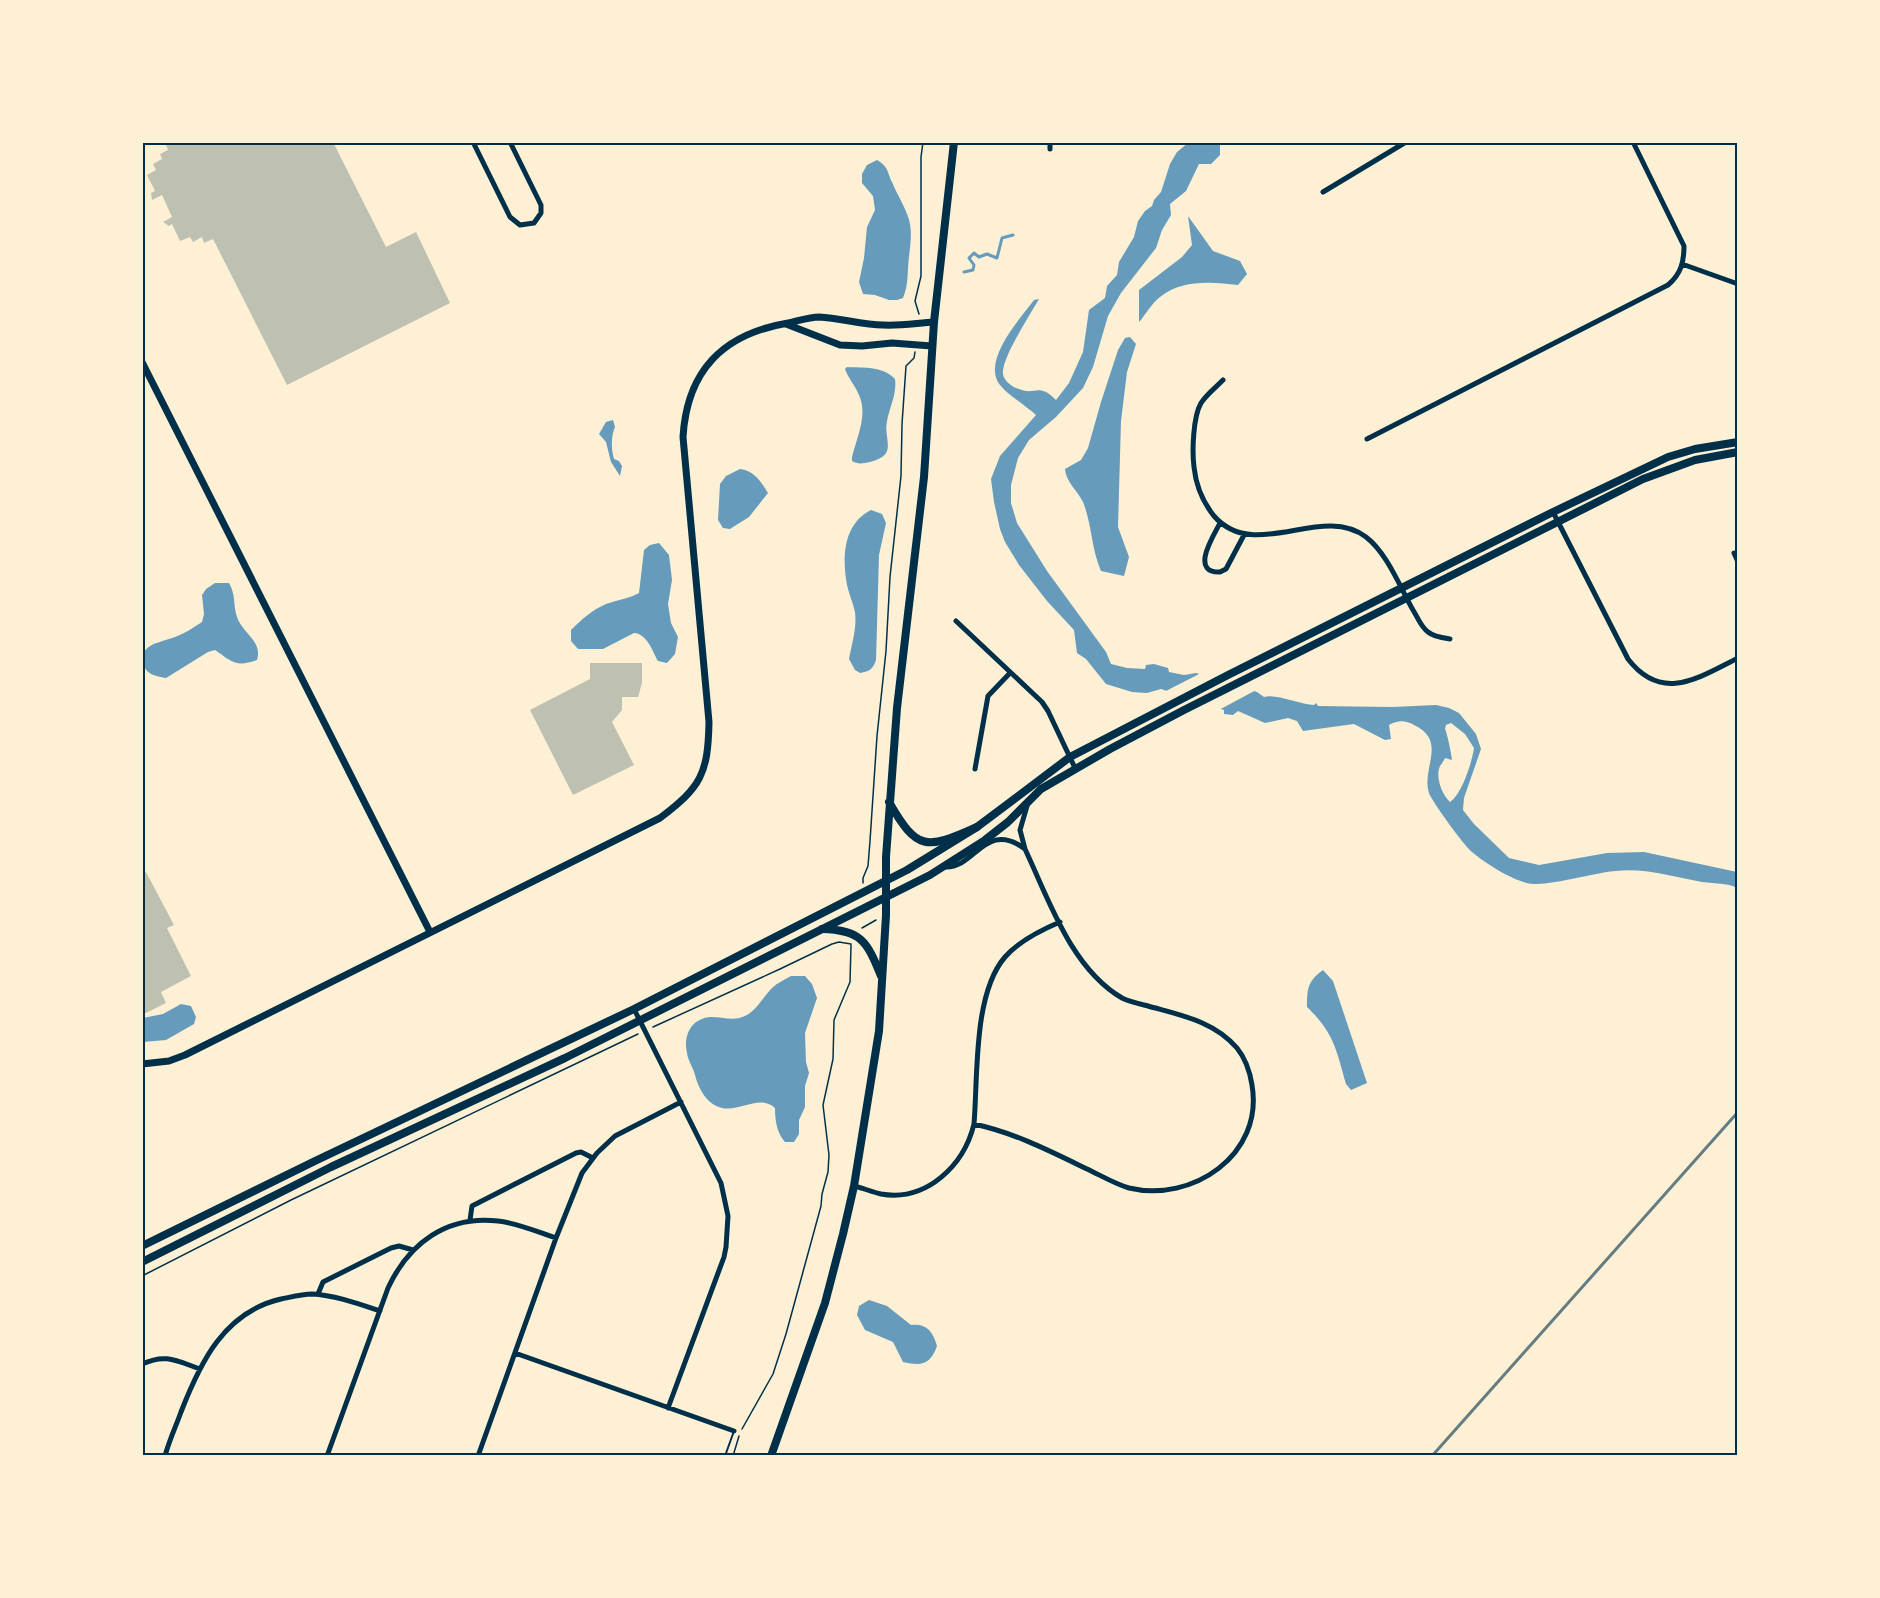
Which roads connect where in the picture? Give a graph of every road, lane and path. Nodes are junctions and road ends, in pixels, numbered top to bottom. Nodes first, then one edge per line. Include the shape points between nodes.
1 (473, 142) edge
2 (510, 142) edge
3 (923, 142) edge
4 (954, 142) edge
5 (1406, 142) edge
6 (1633, 142) edge
7 (1323, 192) dead end
8 (1682, 264) junction
9 (1737, 284) edge
10 (934, 322) junction
11 (783, 323) junction
12 (918, 323) junction
13 (915, 345) junction
14 (932, 346) junction
15 (142, 362) edge
16 (1223, 380) dead end
17 (1367, 440) dead end
18 (1737, 442) edge
19 (1737, 452) edge
20 (1553, 512) junction
21 (1558, 522) junction
22 (1220, 523) junction
23 (1244, 535) junction
24 (1734, 553) dead end
25 (1737, 562) edge
26 (1400, 588) junction
27 (1406, 599) junction
28 (956, 621) dead end
29 (1450, 639) dead end
30 (1737, 658) edge
31 (1010, 673) junction
32 (1070, 757) junction
33 (1075, 768) junction
34 (975, 769) dead end
35 (1030, 799) junction
36 (890, 802) junction
37 (977, 827) junction
38 (1025, 849) junction
39 (944, 866) junction
40 (863, 882) dead end
41 (885, 882) junction
42 (885, 899) junction
43 (1060, 922) junction
44 (865, 925) dead end
45 (822, 929) junction
46 (860, 931) dead end
47 (430, 932) junction
48 (854, 940) dead end
49 (851, 945) junction
50 (882, 978) junction
51 (634, 1009) junction
52 (640, 1020) junction
53 (645, 1031) junction
54 (142, 1064) edge
55 (681, 1102) junction
56 (974, 1124) junction
57 (593, 1158) junction
58 (854, 1186) junction
59 (470, 1220) junction
60 (556, 1238) junction
61 (142, 1246) edge
62 (413, 1250) junction
63 (142, 1262) edge
64 (142, 1276) edge
65 (318, 1294) junction
66 (380, 1311) junction
67 (515, 1353) junction
68 (142, 1364) edge
69 (200, 1369) junction
70 (668, 1408) junction
71 (734, 1431) joint
72 (165, 1455) edge
73 (327, 1455) edge
74 (478, 1455) edge
75 (725, 1455) edge
76 (733, 1455) edge
77 (771, 1455) edge

1 - 2 street via 510,217 520,225 534,223 541,205
3 - 12 path via 921,276 915,301
4 - 10 main road
5 - 7 street
6 - 8 street via 1684,246
8 - 9 street
8 - 17 street via 1668,285
10 - 12 street
10 - 14 main road
11 - 12 street via 819,317 883,325
11 - 13 street via 840,345
11 - 47 street via 744,335 721,350 700,374 684,419 709,722 708,750 699,778 683,801 660,818
13 - 14 street
13 - 40 path via 914,358 906,366 901,476 870,849
14 - 36 main road via 924,477
15 - 47 street
16 - 22 street via 1201,403 1193,458 1204,504
18 - 20 main road via 1668,457
19 - 21 main road via 1672,467
20 - 21 street
20 - 26 main road
21 - 27 main road
21 - 30 street via 1628,659 1645,676 1656,682 1685,683
22 - 23 street
22 - 23 street via 1204,554 1206,566 1215,572 1226,569
23 - 26 street via 1345,526 1367,537 1387,562
24 - 25 street
26 - 27 street
26 - 32 main road
27 - 29 street via 1430,634
27 - 33 main road
28 - 31 street
31 - 32 street via 1042,702
31 - 34 street via 988,696
32 - 33 street
32 - 37 main road
33 - 35 main road
35 - 38 street via 1020,830
35 - 39 main road via 986,840
36 - 37 main road via 915,839 931,843
36 - 41 main road
37 - 41 main road
38 - 39 street via 997,839 959,864
38 - 43 street
39 - 42 main road
41 - 42 main road
41 - 51 main road
42 - 45 main road
42 - 50 main road
43 - 56 street via 1025,941 1006,957 990,980 983,1006
43 - 56 street via 1095,978 1124,999 1202,1022 1238,1049 1249,1071 1254,1104 1241,1147 1225,1165 1203,1179 1158,1191 1128,1188 1026,1139
44 - 46 path
45 - 50 main road via 857,935 872,954
45 - 52 main road
47 - 54 street via 186,1055
48 - 49 path
49 - 53 path via 832,944
49 - 76 path via 850,982 834,1020 833,1059 823,1105 829,1155 821,1206 773,1374 747,1419
50 - 58 main road via 879,1031
51 - 52 street
51 - 61 main road
52 - 53 street
52 - 63 main road
53 - 55 street
53 - 64 path via 291,1200
55 - 57 street via 627,1128
55 - 70 street via 721,1183 728,1216 724,1257
56 - 58 street via 961,1157 926,1187 895,1195
57 - 59 street via 576,1153 472,1206
57 - 60 street via 576,1184
58 - 77 main road via 825,1303
59 - 60 street via 501,1221
59 - 62 street via 450,1226
60 - 67 street
62 - 65 street via 391,1248 323,1282
62 - 66 street via 395,1274
65 - 66 street
65 - 69 street via 276,1301 242,1316 222,1334
66 - 73 street
67 - 70 street
67 - 74 street
68 - 69 street via 164,1358
69 - 72 street
70 - 71 street
71 - 75 lane

